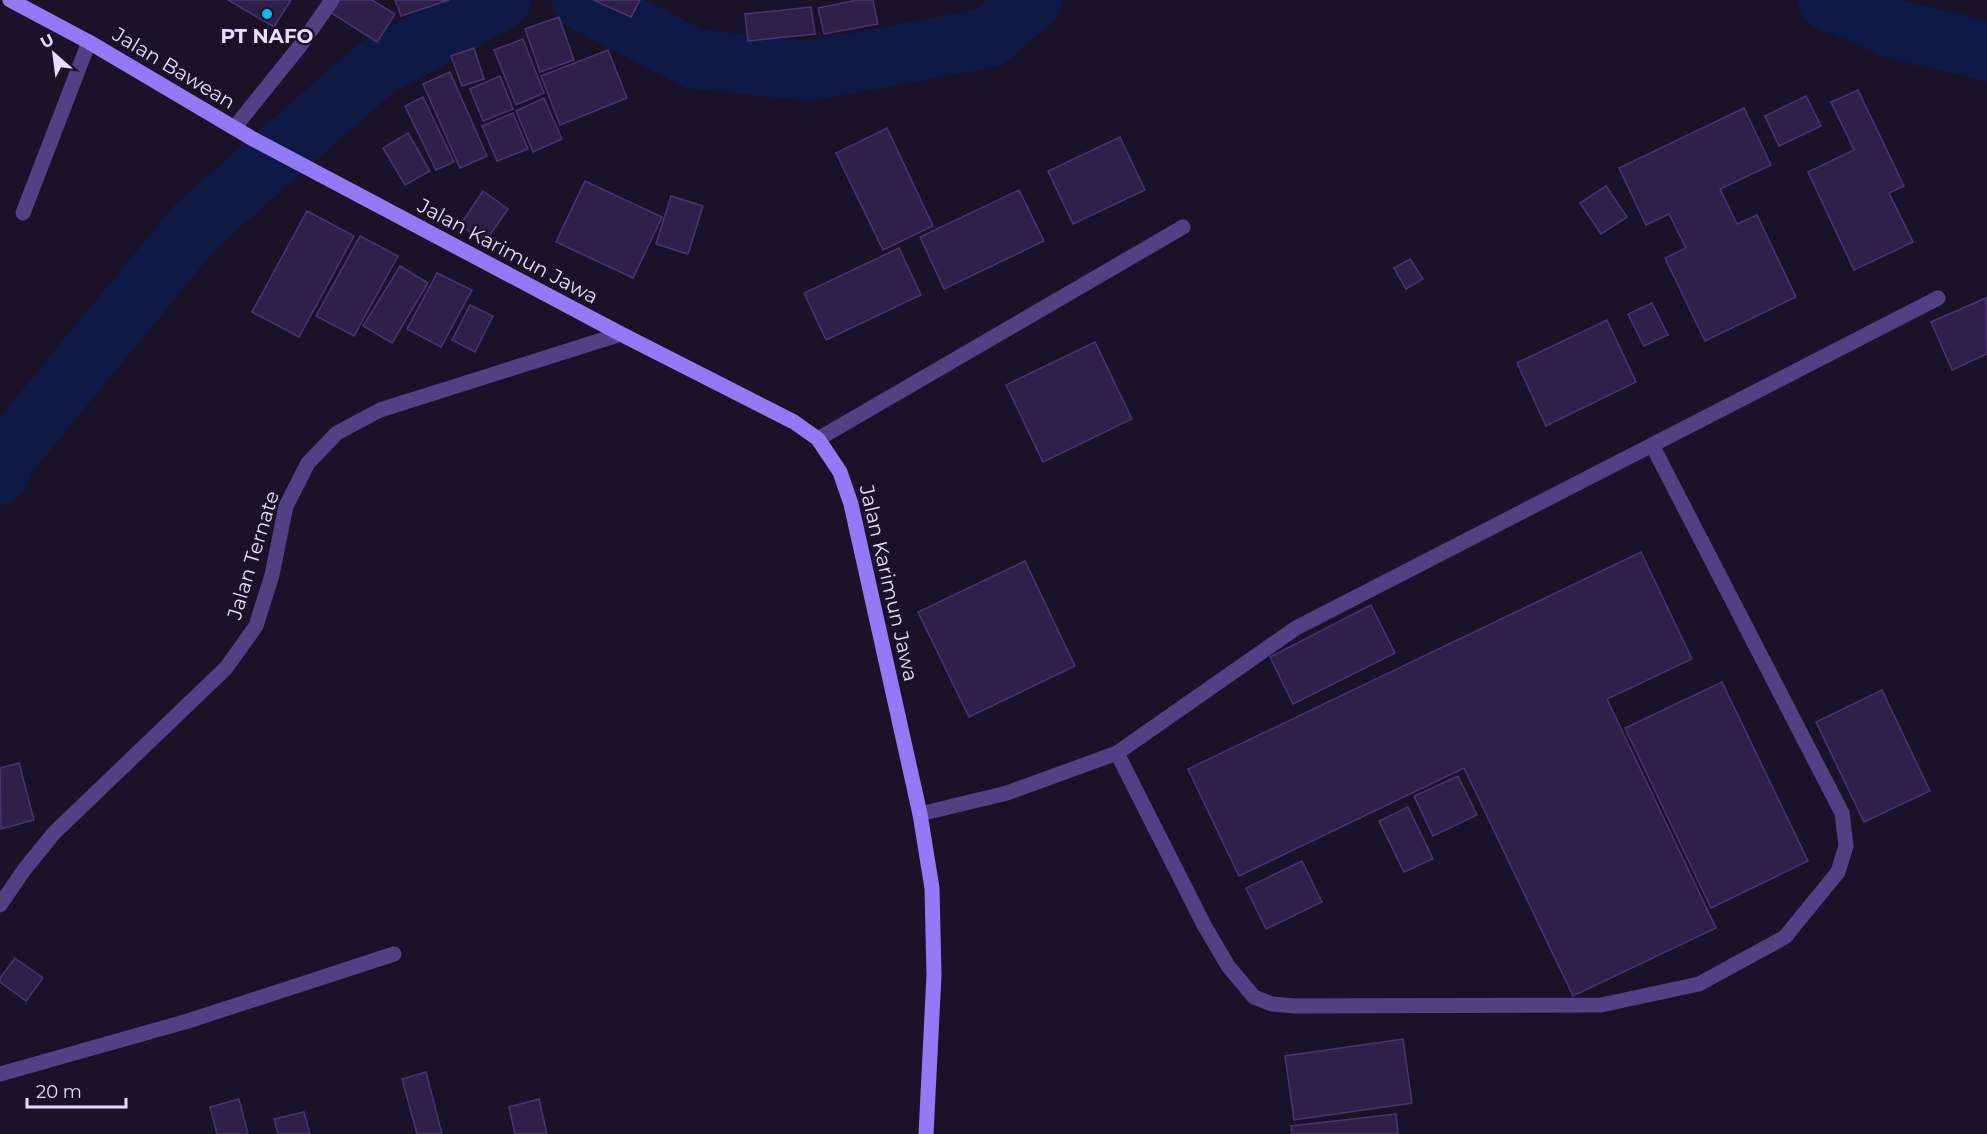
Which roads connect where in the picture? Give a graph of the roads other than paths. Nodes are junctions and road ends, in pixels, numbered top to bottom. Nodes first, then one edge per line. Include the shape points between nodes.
1 (10, 0) edge
2 (332, 0) edge
3 (89, 42) junction
4 (234, 128) junction
5 (343, 188) joint
6 (23, 213) dead end
7 (1183, 226) dead end
8 (1938, 298) dead end
9 (621, 334) junction
10 (818, 439) junction
11 (1652, 445) junction
12 (1117, 753) junction
13 (920, 814) junction
14 (0, 905) edge
15 (394, 954) dead end
16 (0, 1074) edge
17 (926, 1134) edge

1 - 3 street, Jalan Bawean
2 - 4 street
3 - 4 street, Jalan Bawean
3 - 6 street
4 - 5 street, Jalan Bawean
5 - 9 street, Jalan Karimun Jawa
7 - 10 street
8 - 11 street
9 - 10 street, Jalan Karimun Jawa via 794,422
9 - 14 street, Jalan Ternate via 380,410 337,433 308,463 286,506 272,575 256,626 226,668 54,833
10 - 13 street, Jalan Karimun Jawa via 840,472 851,504
11 - 12 street via 1296,628
11 - 12 street via 1842,813 1846,846 1838,872 1785,937 1699,984 1601,1005 1272,1004 1254,997 1228,966
12 - 13 street via 1007,793
13 - 17 street, Jalan Karimun Jawa via 932,888 934,975
15 - 16 street via 188,1021

